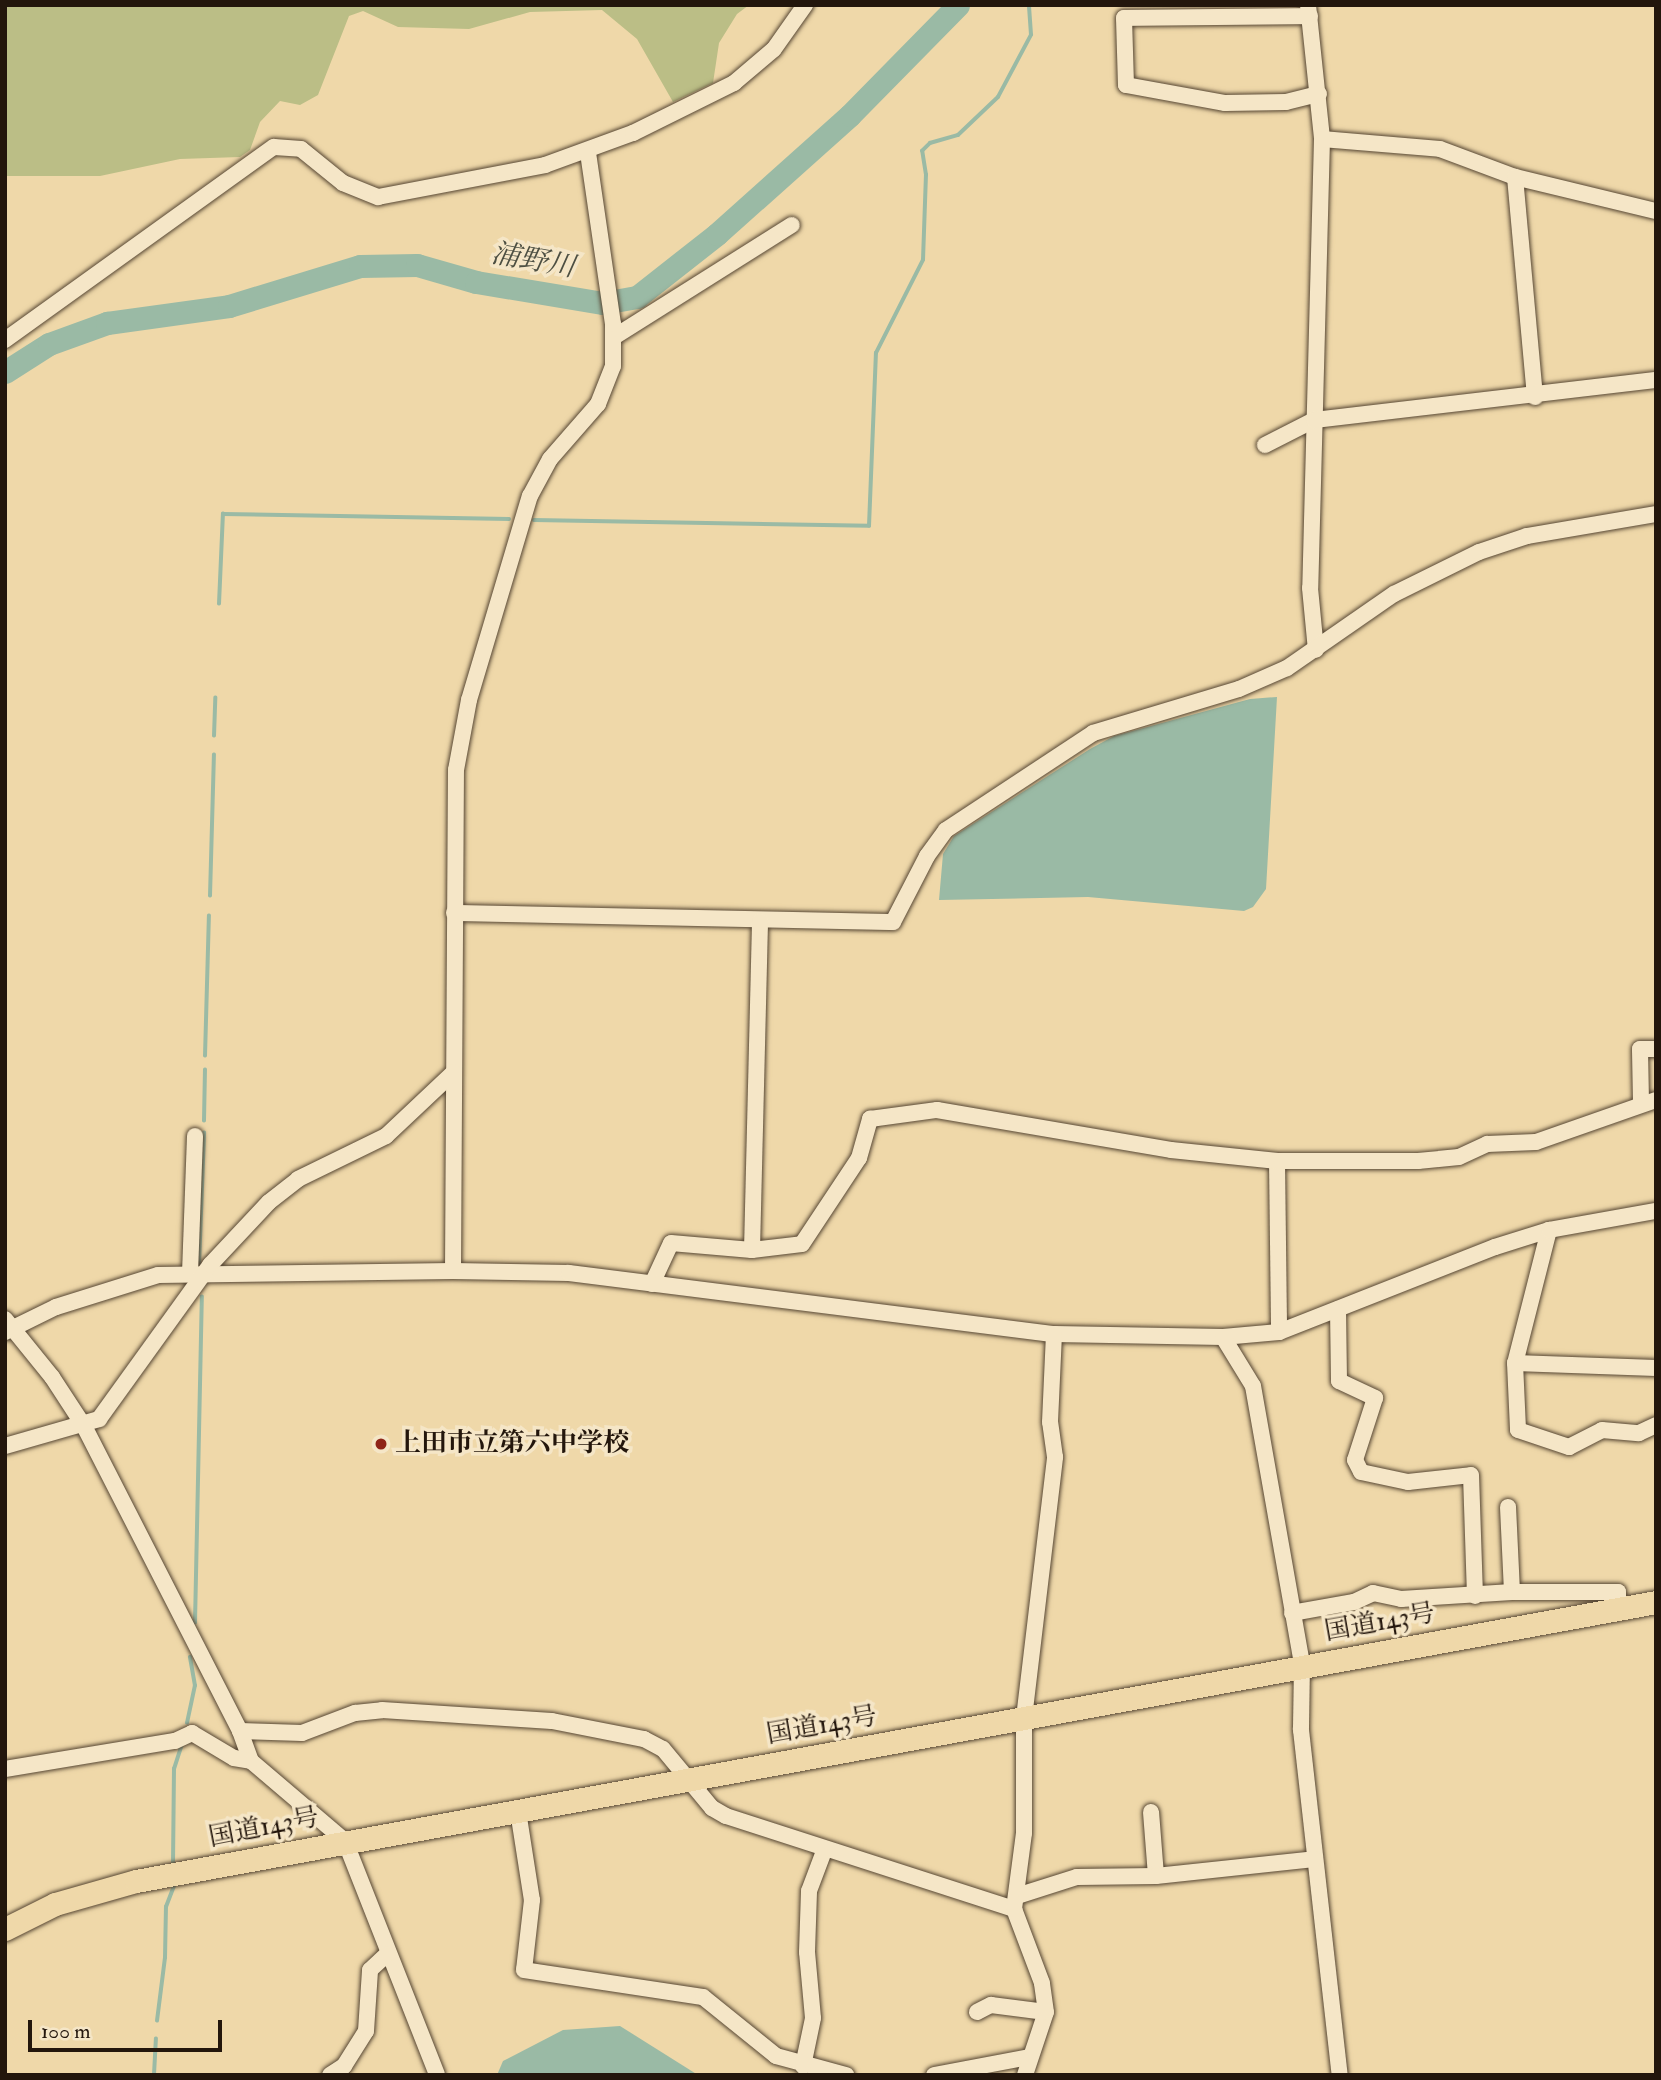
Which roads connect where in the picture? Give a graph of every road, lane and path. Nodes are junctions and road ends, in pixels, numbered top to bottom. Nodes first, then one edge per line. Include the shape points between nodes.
1 (805, 5) edge
2 (1309, 11) edge
3 (1319, 94) junction
4 (1322, 139) junction
5 (588, 152) junction
6 (1515, 177) junction
7 (1656, 211) edge
8 (792, 225) dead end
9 (613, 330) junction
10 (5, 340) edge
11 (1656, 380) edge
12 (1535, 397) junction
13 (1314, 420) junction
14 (1265, 445) dead end
15 (1656, 514) edge
16 (1316, 650) junction
17 (454, 913) junction
18 (760, 921) junction
19 (1656, 1049) edge
20 (454, 1072) junction
21 (1648, 1101) edge
22 (195, 1136) dead end
23 (1277, 1161) junction
24 (1656, 1211) edge
25 (1549, 1230) junction
26 (752, 1250) junction
27 (453, 1271) junction
28 (197, 1273) junction
29 (652, 1284) junction
30 (1338, 1309) junction
31 (8, 1326) edge
32 (1279, 1332) junction
33 (1054, 1334) junction
34 (1223, 1337) junction
35 (1515, 1363) junction
36 (1656, 1368) edge
37 (1656, 1425) edge
38 (84, 1426) junction
39 (5, 1446) edge
40 (1508, 1507) dead end
41 (1512, 1592) junction
42 (1475, 1595) junction
43 (1656, 1602) edge
44 (1619, 1611) junction
45 (1292, 1613) junction
46 (1302, 1664) junction
47 (1024, 1718) junction
48 (240, 1731) junction
49 (251, 1761) junction
50 (5, 1769) edge
51 (688, 1779) junction
52 (518, 1811) junction
53 (1151, 1812) dead end
54 (345, 1841) junction
55 (824, 1851) junction
56 (1314, 1859) junction
57 (1156, 1876) junction
58 (1016, 1903) junction
59 (5, 1928) edge
60 (387, 1954) junction
61 (977, 2012) dead end
62 (1046, 2012) junction
63 (1029, 2057) junction
64 (803, 2066) junction
65 (330, 2075) edge
66 (437, 2075) edge
67 (846, 2075) edge
68 (933, 2075) edge
69 (1025, 2075) edge
70 (1340, 2075) edge

1 - 5 street via 774,49 734,83
2 - 3 street
2 - 3 street via 1124,18 1126,85 1225,103 1286,102
3 - 4 street
4 - 6 street via 1440,149
4 - 13 street
5 - 9 street
5 - 10 street via 471,182 378,197 343,183 301,149 274,148
6 - 7 street
6 - 12 street
8 - 9 street
9 - 17 street via 613,366 603,394 550,459 530,496 469,700 453,811
11 - 12 street
12 - 13 street
13 - 14 street
13 - 16 street via 1310,588
15 - 16 street via 1527,536 1479,552 1394,594
16 - 18 street via 1239,688 1093,733 968,812 946,830 927,856 893,922
17 - 18 street
17 - 20 street
18 - 26 street
19 - 21 street via 1640,1049
20 - 27 street
20 - 28 street via 386,1136 282,1190
21 - 23 street via 1536,1142 1487,1144 1459,1157
22 - 28 street
23 - 26 street via 1171,1150 937,1110 870,1119 859,1158 802,1244
23 - 32 street
24 - 25 street
25 - 30 street
25 - 35 street
26 - 29 street via 671,1242
27 - 28 street
27 - 29 street via 569,1273
28 - 31 street via 158,1275
28 - 38 street via 99,1419
29 - 33 street
30 - 32 street
30 - 42 street via 1339,1381 1375,1398 1355,1460 1361,1472 1408,1482 1471,1475
31 - 38 street
32 - 34 street
33 - 34 street
33 - 47 street via 1050,1422 1055,1457
34 - 45 street via 1253,1387
35 - 36 street
35 - 37 street via 1518,1430 1569,1447 1602,1430 1639,1433
38 - 39 street
38 - 48 street
40 - 41 street
41 - 42 street
41 - 44 street via 1619,1592
42 - 45 street via 1401,1599 1373,1593 1354,1602
43 - 44 highway, 国道143号
44 - 46 highway, 国道143号
45 - 46 street
46 - 47 highway, 国道143号
46 - 56 street via 1301,1730
47 - 51 highway, 国道143号
47 - 58 street via 1024,1833
48 - 49 street
48 - 51 street via 302,1733 355,1713 382,1710 552,1721 644,1739 663,1749
49 - 50 street via 234,1758 192,1732 175,1741
49 - 54 street
51 - 52 highway, 国道143号
51 - 55 street via 712,1808 726,1816
52 - 54 highway, 国道143号
52 - 64 street via 531,1900 524,1970 703,1997 776,2056
53 - 57 street
54 - 59 highway, 国道143号 via 97,1890
54 - 60 street
55 - 58 street
55 - 64 street via 809,1891 807,1952 813,2018
56 - 57 street
56 - 70 street
57 - 58 street via 1077,1877
58 - 62 street via 1042,1983
60 - 65 street via 370,1969 366,2031 344,2066
60 - 66 street
61 - 62 street via 990,2005
62 - 63 street
63 - 68 street
63 - 69 street
64 - 67 street

